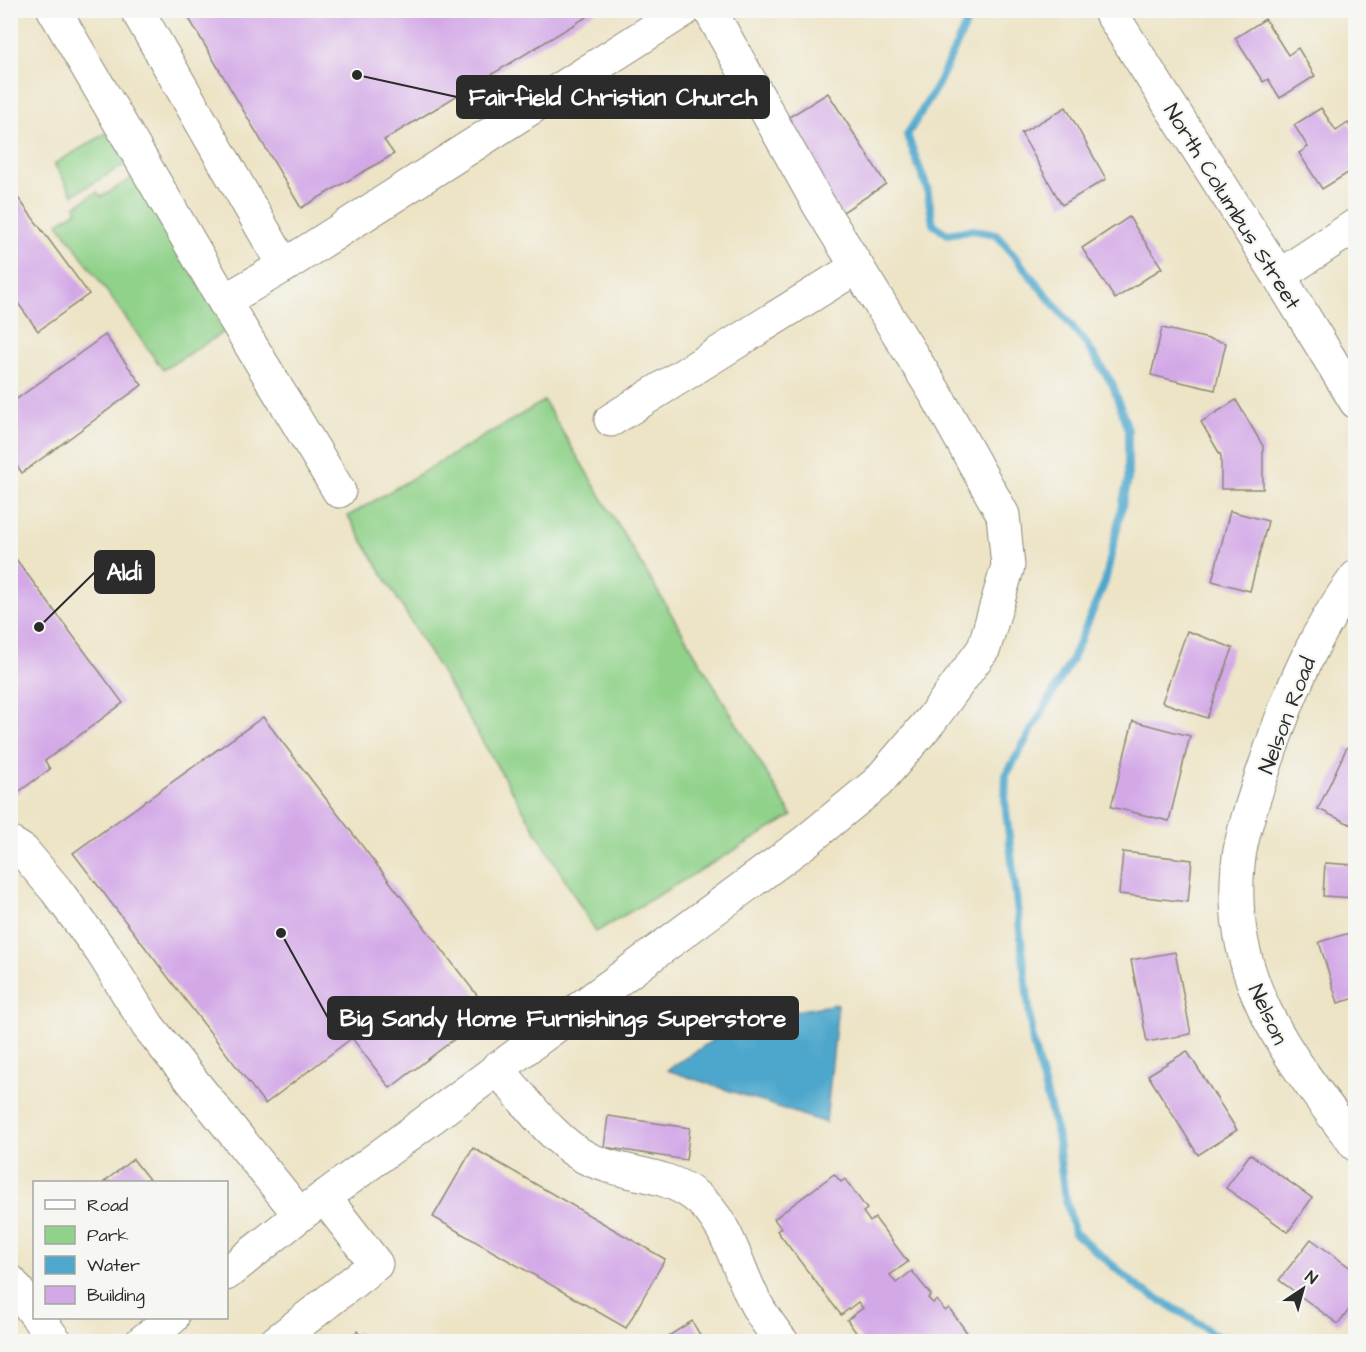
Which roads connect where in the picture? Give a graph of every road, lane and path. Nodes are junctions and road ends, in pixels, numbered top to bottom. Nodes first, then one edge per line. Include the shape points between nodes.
1 (54, 10) edge
2 (137, 10) edge
3 (684, 10) edge
4 (710, 10) edge
5 (1109, 10) edge
6 (1356, 225) edge
7 (284, 266) junction
8 (857, 267) junction
9 (1279, 276) junction
10 (224, 301) junction
11 (1356, 402) edge
12 (611, 420) dead end
13 (339, 490) dead end
14 (1356, 577) edge
15 (10, 843) edge
16 (1238, 862) joint
17 (497, 1068) junction
18 (1356, 1145) edge
19 (312, 1206) junction
20 (228, 1272) edge
21 (10, 1281) edge
22 (33, 1311) edge
23 (40, 1319) edge
24 (170, 1319) edge
25 (56, 1341) edge
26 (142, 1341) edge
27 (276, 1341) edge
28 (782, 1341) edge

1 - 10 street
2 - 7 street
3 - 7 street
4 - 8 street
5 - 9 street, North Columbus Street
6 - 9 street
7 - 10 street
8 - 12 street
8 - 17 street via 937,396 1003,514 1008,566 984,648 931,720 877,783 805,842
9 - 11 street, North Columbus Street
10 - 13 street
14 - 16 street, Nelson Road via 1320,631 1286,705 1259,783
15 - 19 street via 23,851 56,890 102,952 148,1026
16 - 18 street, Nelson via 1237,904 1242,945 1256,992 1290,1058
17 - 19 street
17 - 28 street via 540,1118 590,1159 675,1183 706,1206 726,1236 755,1304
19 - 20 street
19 - 27 street via 376,1264
21 - 22 street
23 - 25 street
24 - 26 street

